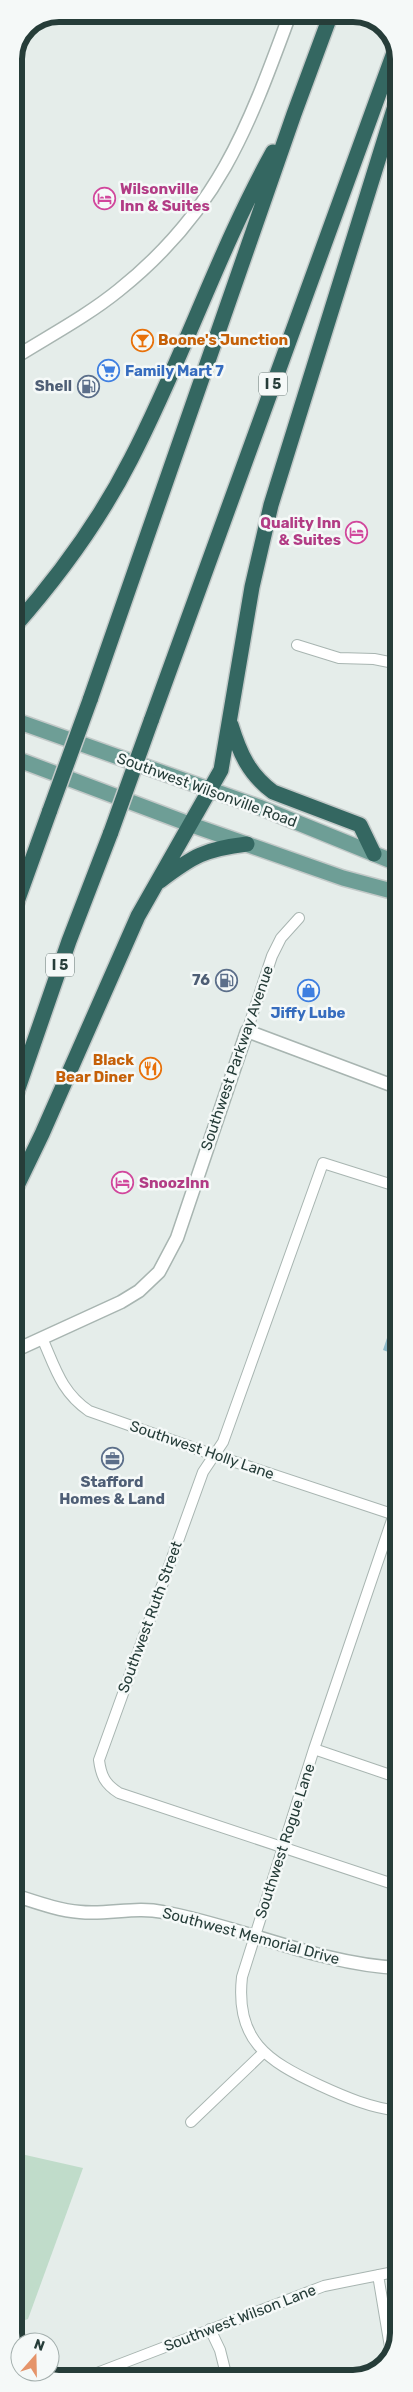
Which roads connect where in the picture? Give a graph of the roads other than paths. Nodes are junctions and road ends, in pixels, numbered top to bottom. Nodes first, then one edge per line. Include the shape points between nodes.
1 (287, 23) edge
2 (328, 23) edge
3 (390, 64) edge
4 (294, 114) junction
5 (390, 122) edge
6 (22, 353) edge
7 (22, 617) edge
8 (297, 645) dead end
9 (390, 662) edge
10 (230, 721) junction
11 (22, 723) edge
12 (22, 761) edge
13 (209, 790) junction
14 (189, 824) junction
15 (247, 844) junction
16 (374, 854) junction
17 (390, 860) edge
18 (155, 885) junction
19 (22, 887) edge
20 (390, 891) edge
21 (299, 918) dead end
22 (247, 1031) junction
23 (22, 1076) edge
24 (390, 1085) edge
25 (22, 1174) edge
26 (390, 1184) edge
27 (42, 1338) junction
28 (23, 1347) edge
29 (214, 1455) junction
30 (390, 1513) edge
31 (390, 1532) edge
32 (314, 1749) junction
33 (390, 1775) edge
34 (282, 1847) junction
35 (390, 1883) edge
36 (23, 1898) edge
37 (254, 1937) junction
38 (390, 1967) edge
39 (264, 2053) junction
40 (390, 2109) edge
41 (191, 2122) dead end
42 (390, 2273) edge
43 (378, 2275) junction
44 (210, 2329) junction
45 (390, 2340) edge
46 (107, 2369) edge
47 (225, 2369) edge

1 - 6 street via 244,135 222,175 188,222 159,255 118,291
2 - 4 highway
3 - 23 highway, I 5, bridge
4 - 7 highway via 244,205 131,460 93,526
4 - 19 highway, bridge
5 - 10 highway, I 5 via 272,505 252,587
8 - 9 street via 339,658
10 - 13 highway, I 5 via 221,770
10 - 16 highway, I 5 via 242,757 262,783 273,792 360,825
11 - 13 main road, Southwest Wilsonville Road
12 - 14 main road
13 - 14 highway, I 5
13 - 16 main road, Southwest Wilsonville Road
14 - 15 main road
14 - 18 highway, I 5
15 - 18 highway, I 5 via 203,852 188,859
15 - 20 main road via 343,878
16 - 17 main road, Southwest Wilsonville Road
18 - 25 highway, I 5 via 138,916
21 - 22 street, Southwest Parkway Avenue via 281,938 272,956
22 - 24 street
22 - 27 street, Southwest Parkway Avenue via 177,1238 164,1266 147,1285 126,1299
26 - 29 street, Southwest Ruth Street via 323,1163 223,1442
27 - 28 street, Southwest Parkway Avenue
27 - 29 street, Southwest Holly Lane via 64,1387 75,1401 90,1411
29 - 30 street, Southwest Holly Lane
29 - 34 street, Southwest Ruth Street via 203,1472 104,1745 99,1760 101,1775 119,1794
31 - 32 street, Southwest Rogue Lane
32 - 33 street
32 - 34 street, Southwest Rogue Lane
34 - 35 street, Southwest Ruth Street
34 - 37 street, Southwest Rogue Lane
36 - 37 street, Southwest Memorial Drive via 80,1912 163,1912
37 - 38 street, Southwest Memorial Drive via 341,1960
37 - 39 street, Southwest Rogue Lane via 242,1977 241,2010 248,2029
39 - 40 street, Southwest Rogue Lane via 288,2071 336,2093
39 - 41 street
42 - 43 street, Southwest Wilson Lane
43 - 44 street, Southwest Wilson Lane via 324,2286
43 - 45 street
44 - 46 street, Southwest Wilson Lane
44 - 47 street

